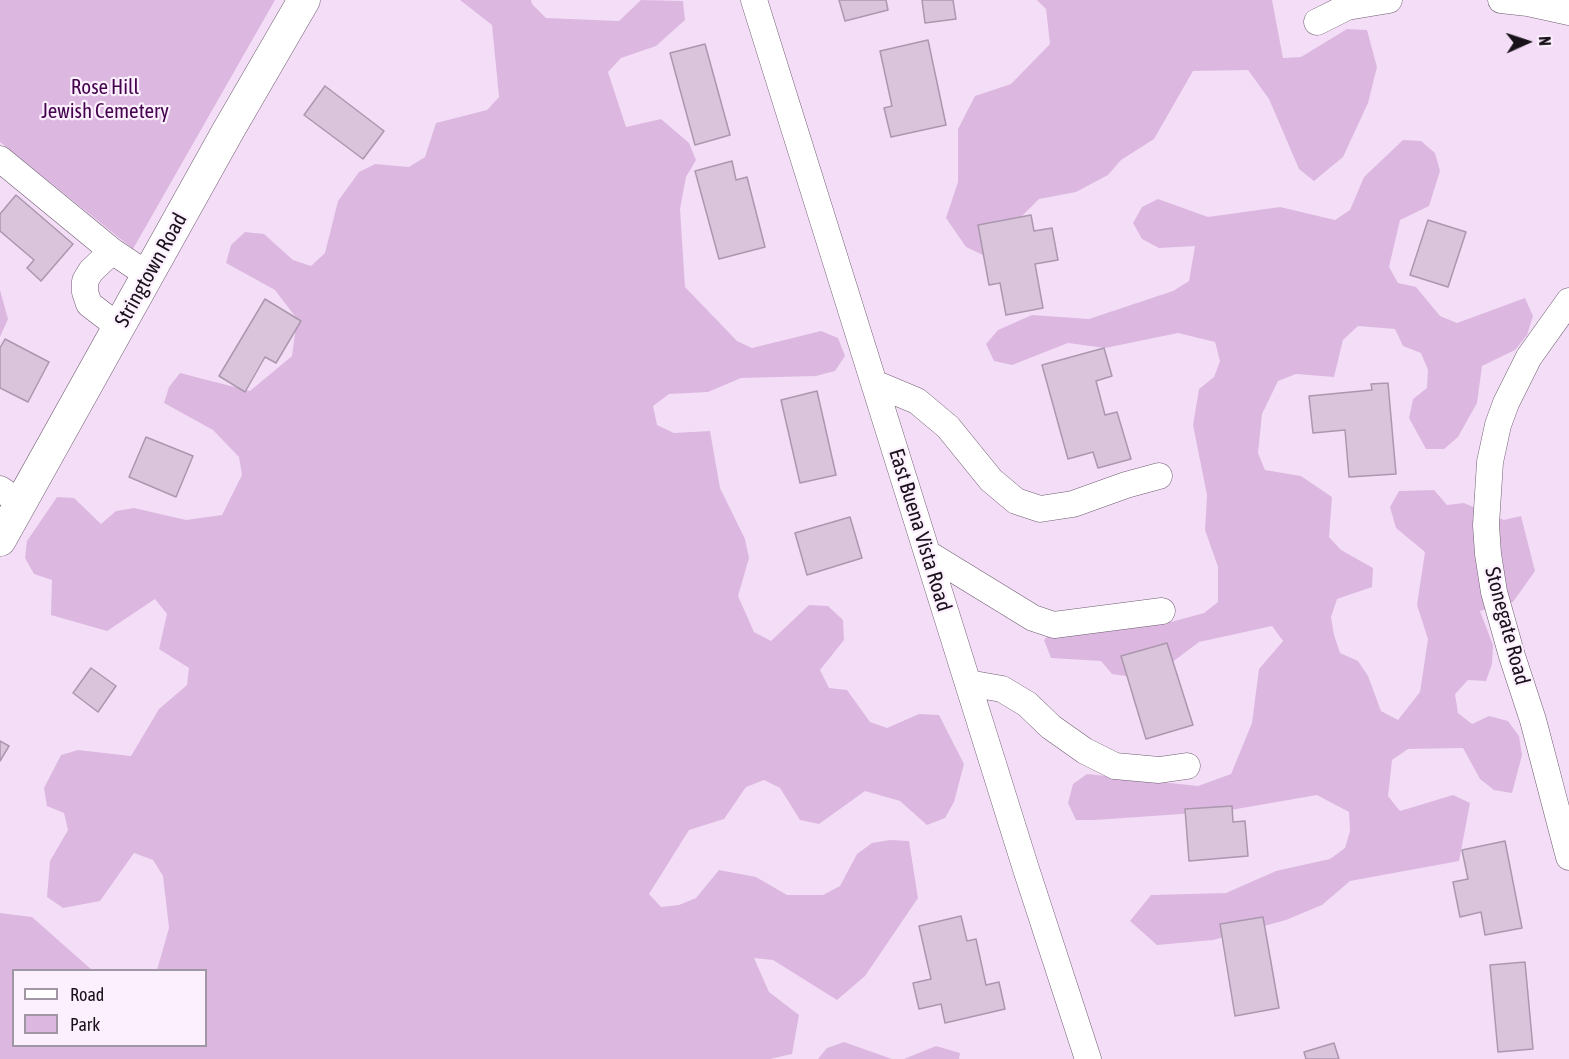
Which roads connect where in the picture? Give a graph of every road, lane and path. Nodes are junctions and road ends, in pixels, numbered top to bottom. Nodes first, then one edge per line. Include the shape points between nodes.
1 (304, 0) edge
2 (754, 0) edge
3 (1389, 0) edge
4 (1501, 0) edge
5 (1569, 12) edge
6 (1317, 22) dead end
7 (0, 159) edge
8 (112, 251) junction
9 (148, 275) junction
10 (1569, 301) edge
11 (119, 327) junction
12 (874, 383) junction
13 (1159, 477) dead end
14 (11, 496) edge
15 (0, 540) edge
16 (927, 553) junction
17 (1162, 611) dead end
18 (968, 682) junction
19 (1187, 766) dead end
20 (1569, 857) edge
21 (1088, 1059) edge

1 - 9 main road, Stringtown Road
2 - 12 street, East Buena Vista Road
3 - 6 street via 1347,7
4 - 5 street
7 - 8 street
8 - 9 street
8 - 11 street via 91,271 84,292 89,304
9 - 11 main road, Stringtown Road
10 - 20 street, Stonegate Road via 1529,357 1506,403 1490,462 1486,525 1494,592
11 - 14 main road, Stringtown Road
12 - 13 street via 917,400 948,427 991,480 1016,501 1040,509 1073,504
12 - 16 street, East Buena Vista Road
14 - 15 main road, Stringtown Road
16 - 17 street via 1033,618 1053,625
16 - 18 street, East Buena Vista Road
18 - 19 street via 1002,689 1085,751 1115,766 1159,770
18 - 21 street, East Buena Vista Road

